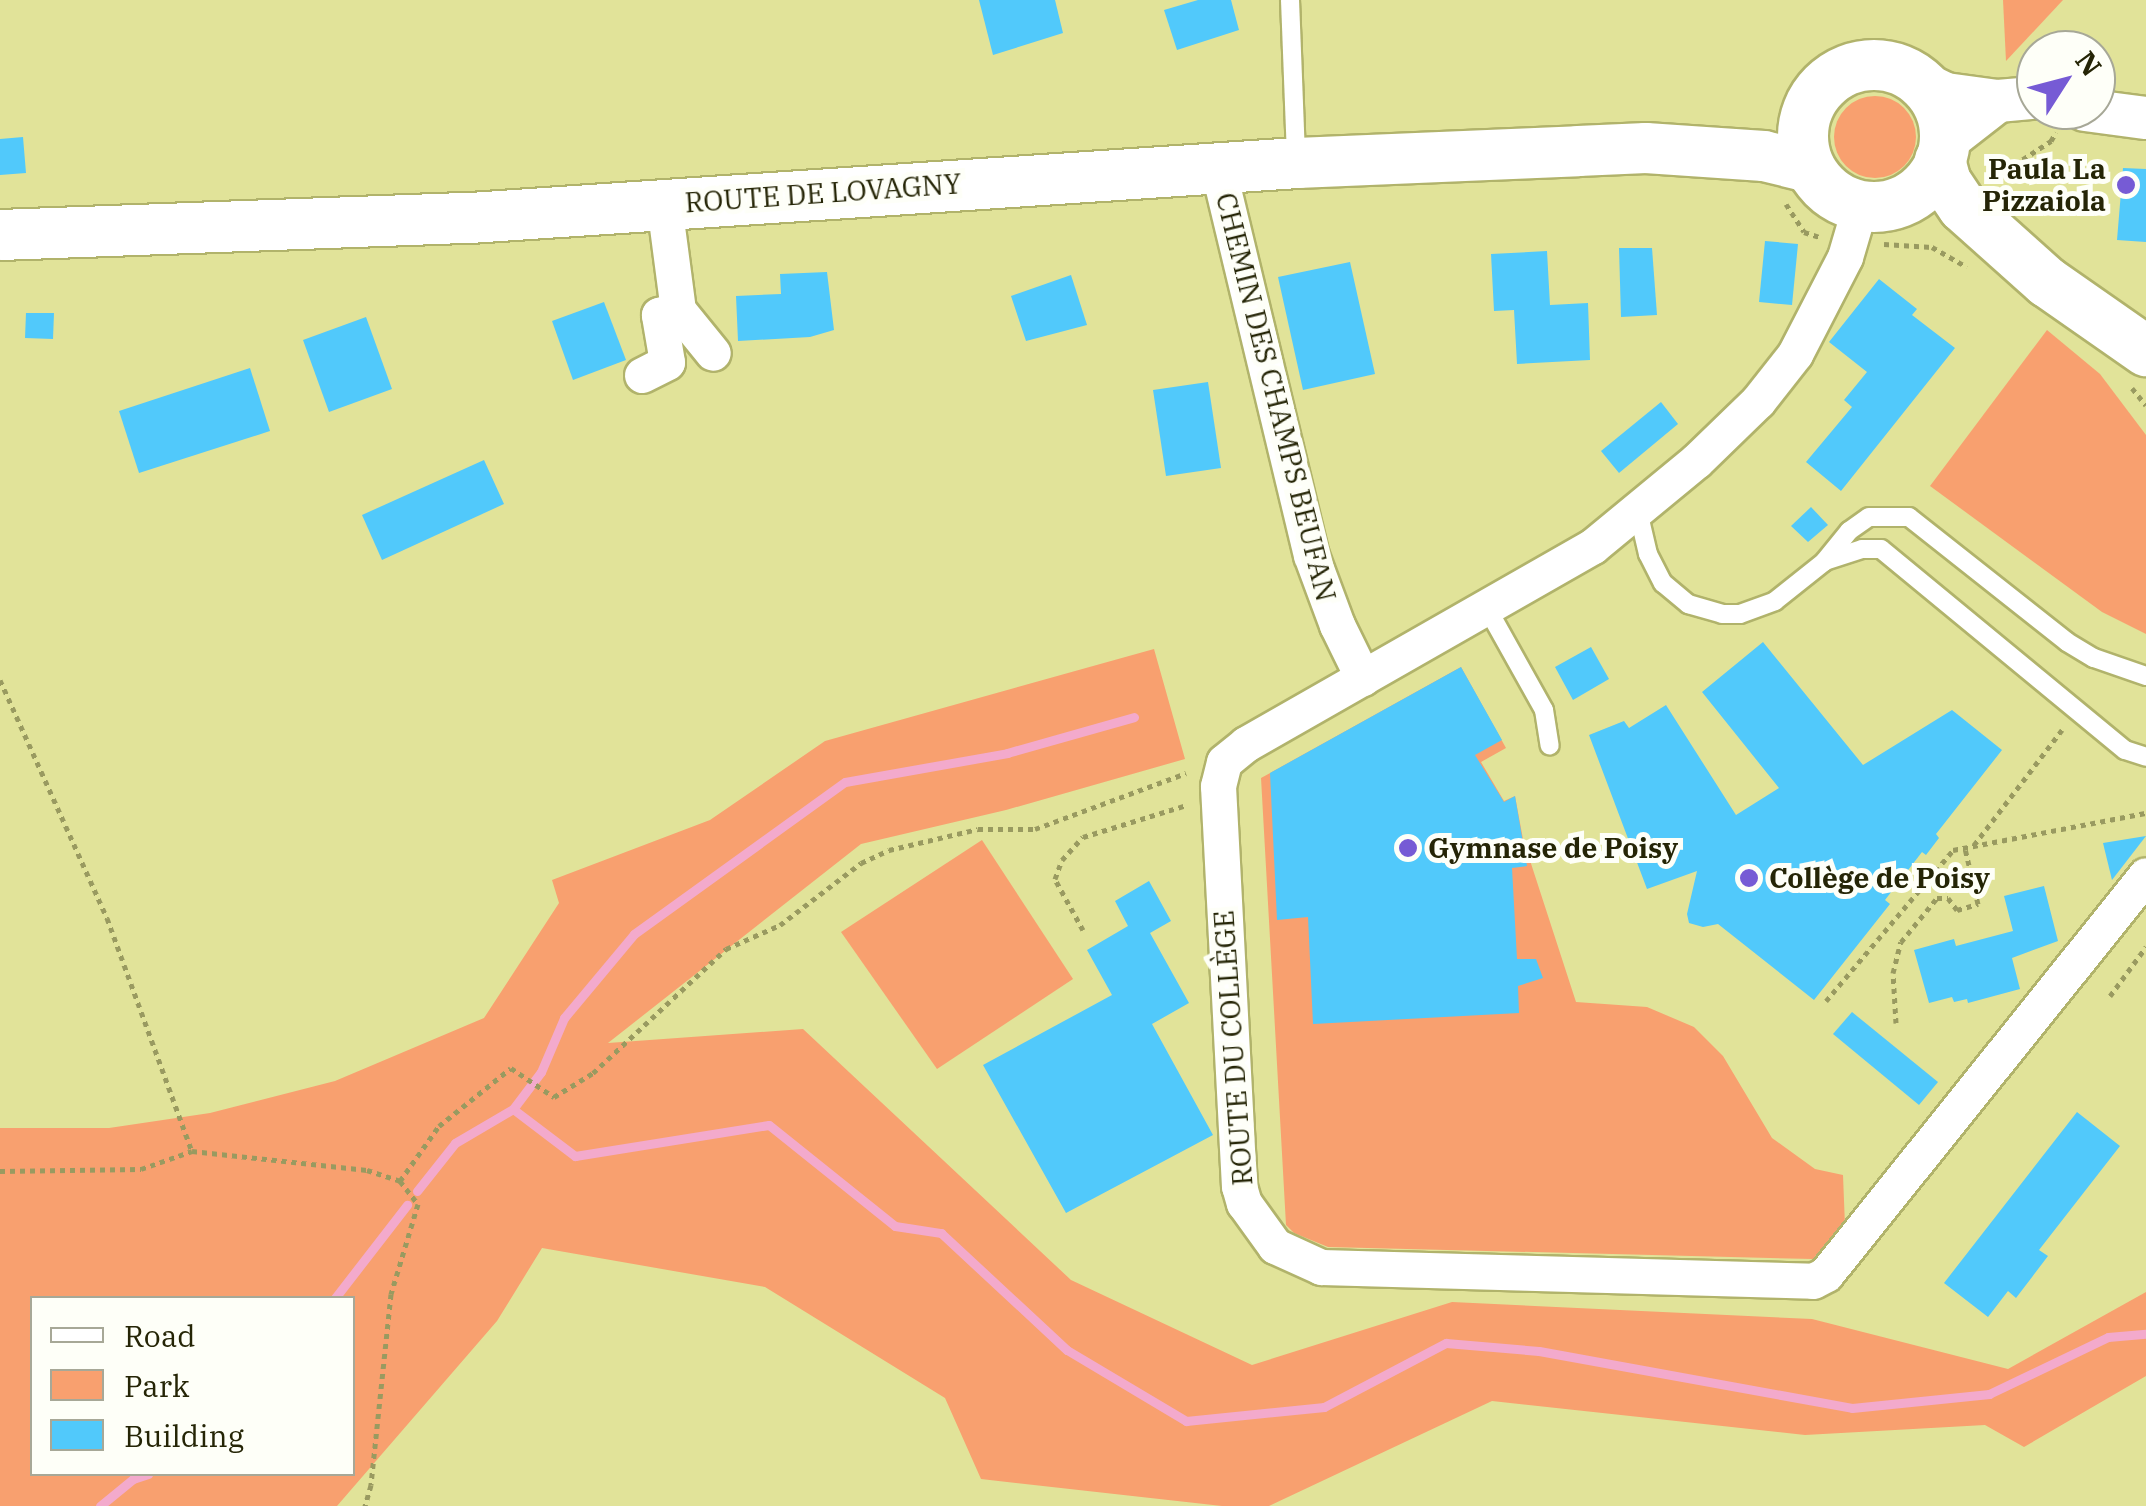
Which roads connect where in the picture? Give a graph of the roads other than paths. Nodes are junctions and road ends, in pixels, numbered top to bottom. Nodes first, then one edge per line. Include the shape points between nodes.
1 (1290, 0) edge
2 (1915, 79) junction
3 (1810, 104) junction
4 (2016, 105) edge
5 (2116, 115) edge
6 (2146, 118) edge
7 (2016, 121) edge
8 (1646, 148) junction
9 (1942, 152) junction
10 (1296, 163) junction
11 (1218, 168) junction
12 (1793, 180) junction
13 (664, 204) junction
14 (1869, 218) junction
15 (1946, 227) junction
16 (0, 235) edge
17 (678, 310) junction
18 (712, 352) dead end
19 (2138, 368) edge
20 (642, 375) dead end
21 (1638, 511) junction
22 (1824, 562) junction
23 (1487, 608) junction
24 (2146, 676) edge
25 (1363, 678) junction
26 (1550, 746) dead end
27 (2146, 757) edge
28 (2146, 875) edge

1 - 10 lane
2 - 3 main road via 1888,66 1861,66 1828,82
2 - 4 street via 1946,94
2 - 9 main road via 1938,106
3 - 8 main road, ROUTE DE LOVAGNY via 1786,120 1746,131
3 - 12 main road
5 - 6 street
7 - 9 street
8 - 10 main road, ROUTE DE LOVAGNY
8 - 12 main road, ROUTE DE LOVAGNY via 1764,156
9 - 14 main road via 1926,184
9 - 15 main road
10 - 11 main road, ROUTE DE LOVAGNY
11 - 13 main road, ROUTE DE LOVAGNY
11 - 25 street, CHEMIN DES CHAMPS BEUFAN via 1311,555
12 - 14 main road via 1833,194
13 - 16 main road, ROUTE DE LOVAGNY
13 - 17 street
14 - 15 main road
14 - 21 street via 1796,354 1732,428
15 - 19 main road via 2004,268 2047,282
17 - 18 street
17 - 20 street via 659,315 667,362
21 - 22 lane via 1663,583 1703,611 1758,609
21 - 23 street via 1593,546
22 - 24 lane via 1869,516 1909,517 2067,642
22 - 27 lane via 1882,549 2124,750
23 - 25 street
23 - 26 lane via 1544,710
25 - 28 street, ROUTE DU COLLÈGE via 1246,744 1220,782 1239,1186 1262,1234 1290,1256 1322,1267 1820,1278

